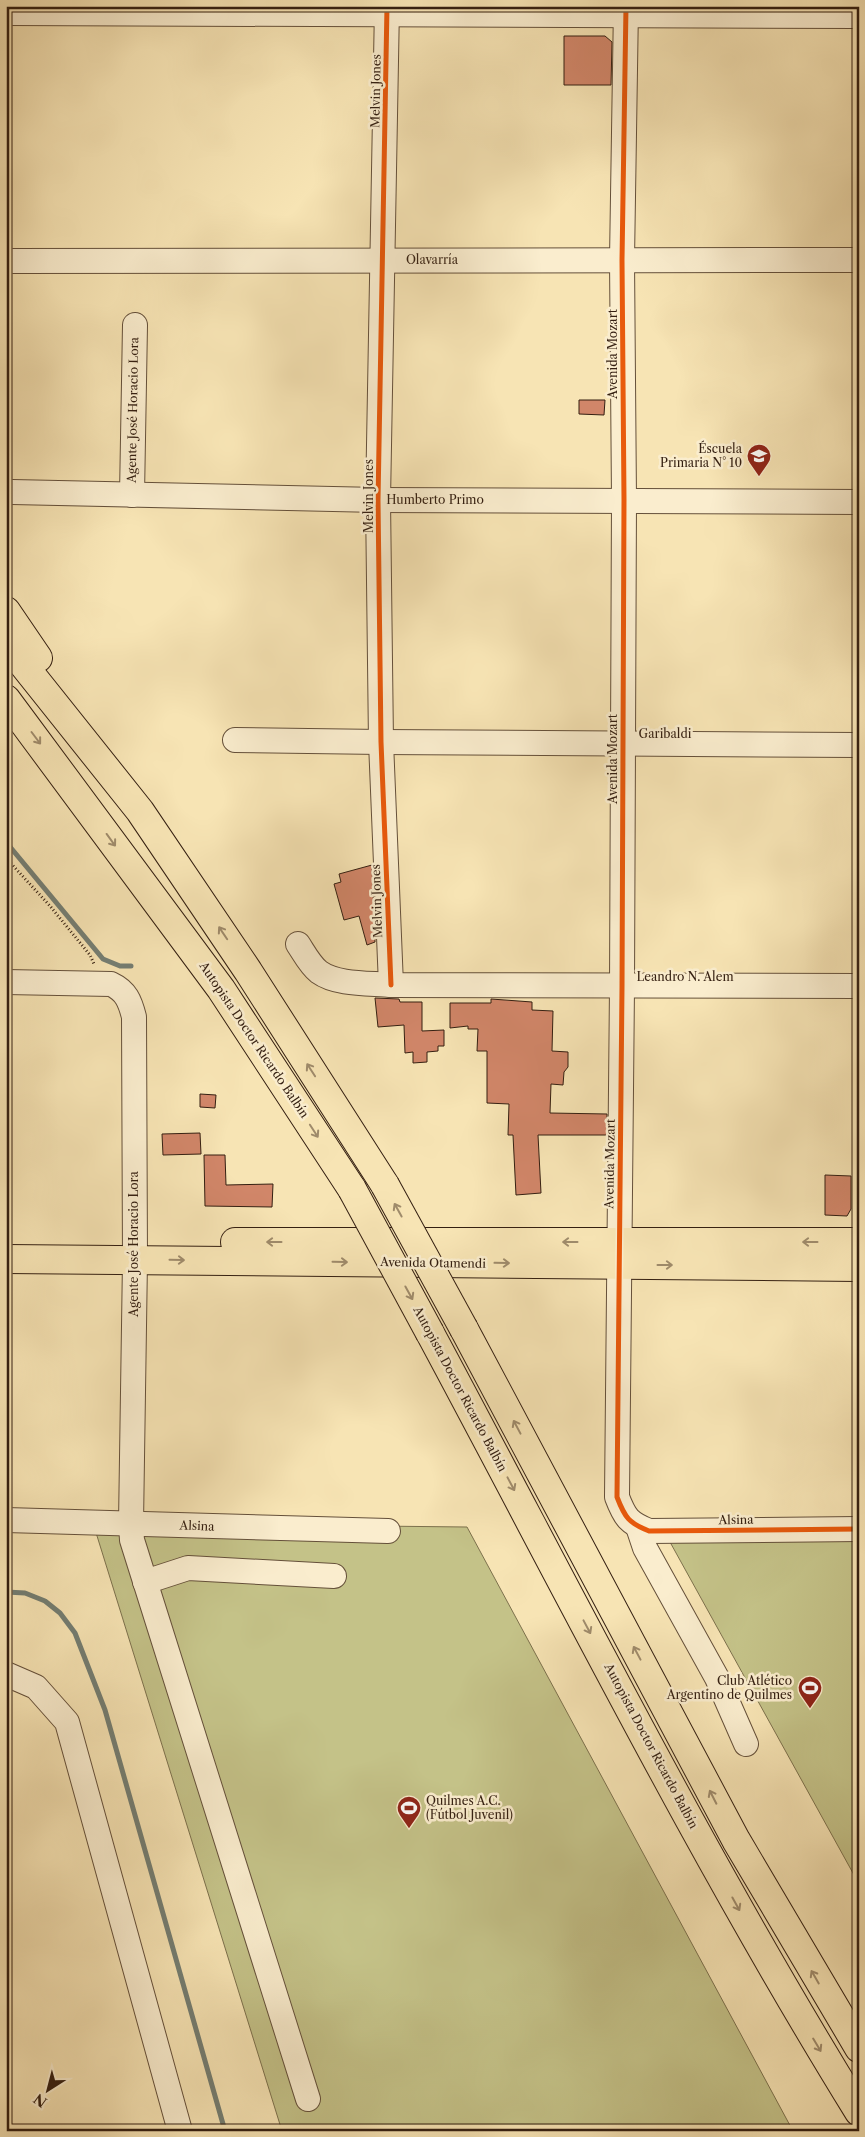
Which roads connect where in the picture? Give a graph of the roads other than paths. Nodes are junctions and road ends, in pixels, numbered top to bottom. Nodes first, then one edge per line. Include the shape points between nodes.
1 (138, 10) edge
2 (387, 11) edge
3 (626, 11) edge
4 (6, 13) edge
5 (859, 16) edge
6 (382, 260) junction
7 (622, 260) junction
8 (859, 260) edge
9 (6, 261) edge
10 (135, 326) dead end
11 (12, 492) dead end
12 (132, 495) junction
13 (378, 500) junction
14 (624, 500) junction
15 (859, 502) edge
16 (6, 611) edge
17 (6, 643) edge
18 (6, 699) edge
19 (235, 740) dead end
20 (381, 742) junction
21 (623, 744) junction
22 (859, 745) edge
23 (140, 811) junction
24 (298, 944) dead end
25 (6, 982) edge
26 (391, 985) junction
27 (859, 986) edge
28 (622, 987) junction
29 (6, 1242) edge
30 (859, 1242) edge
31 (134, 1251) junction
32 (619, 1253) junction
33 (6, 1259) edge
34 (859, 1266) edge
35 (630, 1519) junction
36 (6, 1520) edge
37 (131, 1524) junction
38 (859, 1529) edge
39 (388, 1531) dead end
40 (334, 1576) dead end
41 (145, 1582) junction
42 (6, 1674) edge
43 (746, 1744) dead end
44 (859, 2048) edge
45 (308, 2099) dead end
46 (859, 2112) edge
47 (180, 2131) edge

1 - 2 street
1 - 4 street
2 - 3 street
2 - 6 street, Melvin Jones
3 - 5 street
3 - 7 street, Avenida Mozart
6 - 7 street, Olavarría
6 - 9 street, Olavarría
6 - 13 street, Melvin Jones
7 - 8 street, Olavarría
7 - 14 street, Avenida Mozart
10 - 12 street, Agente José Horacio Lora
11 - 12 street, Humberto Primo
12 - 13 street, Humberto Primo
13 - 14 street, Humberto Primo
13 - 20 street, Melvin Jones
14 - 15 street, Humberto Primo
14 - 21 street, Avenida Mozart
16 - 23 main road
17 - 23 main road
18 -> 46 main road, Autopista Doctor Ricardo Balbín, bridge via 221,988 352,1189 712,1862 774,1973
19 - 20 street, Garibaldi
20 - 21 street, Garibaldi
20 - 26 street, Melvin Jones
21 - 22 street, Garibaldi
21 - 28 street, Avenida Mozart
44 -> 23 main road, bridge via 736,1840 385,1185 248,971
24 - 26 street, Leandro N. Alem via 319,972 339,980
25 - 31 street, Agente José Horacio Lora via 111,984 121,989 130,1002 134,1017
26 - 28 street, Leandro N. Alem
27 - 28 street, Leandro N. Alem
28 - 32 street, Avenida Mozart
29 - 31 main road, Avenida Otamendi
30 -> 32 main road, Avenida Otamendi
31 - 32 main road, Avenida Otamendi
31 - 33 main road, Avenida Otamendi
31 - 37 street, Agente José Horacio Lora
32 -> 34 main road, Avenida Otamendi
32 - 35 street, Avenida Mozart via 617,1497
35 - 38 street, Alsina via 649,1531
35 - 43 street, Avenida Mozart via 718,1678
36 - 37 street, Alsina
37 - 39 street, Alsina
37 - 41 street, Agente José Horacio Lora via 132,1540
40 - 41 street via 188,1568
41 - 45 street, Agente José Horacio Lora
42 - 47 street via 36,1687 67,1722

